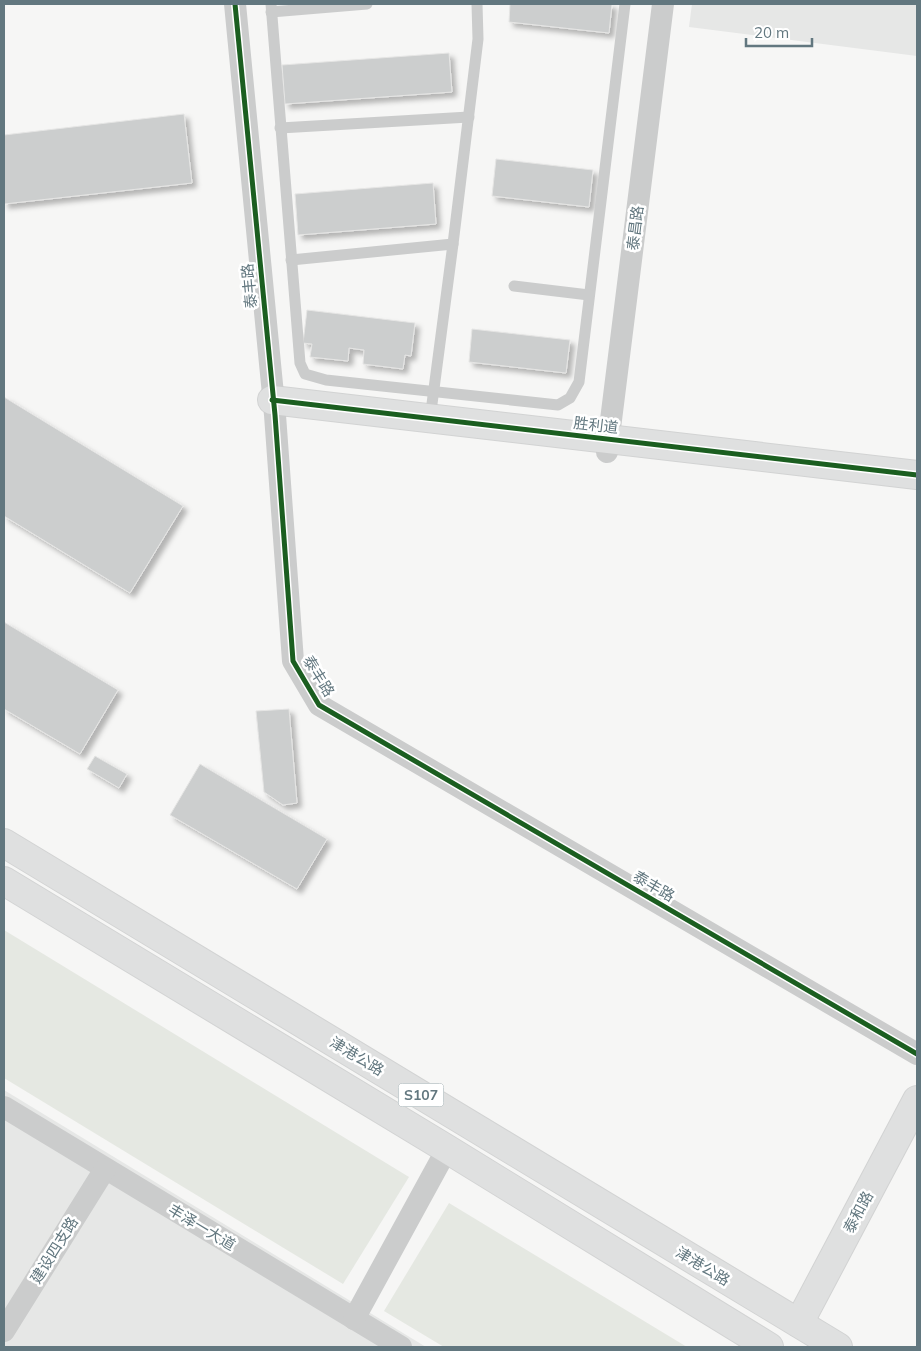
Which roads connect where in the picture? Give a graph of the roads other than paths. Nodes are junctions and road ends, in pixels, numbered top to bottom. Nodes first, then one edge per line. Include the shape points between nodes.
1 (235, 4) edge
2 (367, 4) edge
3 (476, 4) edge
4 (625, 4) edge
5 (663, 4) edge
6 (271, 8) edge
7 (469, 117) junction
8 (280, 128) junction
9 (453, 244) junction
10 (291, 260) junction
11 (514, 286) dead end
12 (589, 295) junction
13 (274, 407) junction
14 (431, 413) junction
15 (608, 446) junction
16 (917, 475) edge
17 (917, 488) edge
18 (4, 843) edge
19 (4, 881) edge
20 (917, 1054) edge
21 (917, 1100) edge
22 (4, 1107) edge
23 (447, 1149) junction
24 (105, 1169) junction
25 (354, 1319) junction
26 (799, 1324) junction
27 (4, 1331) edge
28 (401, 1347) edge
29 (769, 1347) edge
30 (838, 1347) edge

1 - 13 street, 泰丰路
2 - 6 lane
3 - 7 lane via 478,39
4 - 12 lane
5 - 15 street, 泰昌路
6 - 8 lane
7 - 8 lane
7 - 9 lane
8 - 10 lane
9 - 10 lane
9 - 14 lane
10 - 14 lane via 300,363 305,374
11 - 12 lane
12 - 14 lane via 579,382 570,398 558,405
13 - 14 main road, 胜利道
13 - 20 street, 泰丰路 via 293,661 319,705
14 - 15 main road, 胜利道
15 - 16 main road, 胜利道
15 - 17 main road, 胜利道
18 - 26 main road, 津港公路 / S107
19 - 23 main road, S107
21 - 26 main road, 泰和路
22 - 24 street, 丰泽一大道
23 - 25 street
23 - 29 main road, S107
24 - 25 street, 丰泽一大道
24 - 27 street, 建设四支路
25 - 28 street, 丰泽一大道
26 - 30 main road, 津港公路 / S107

